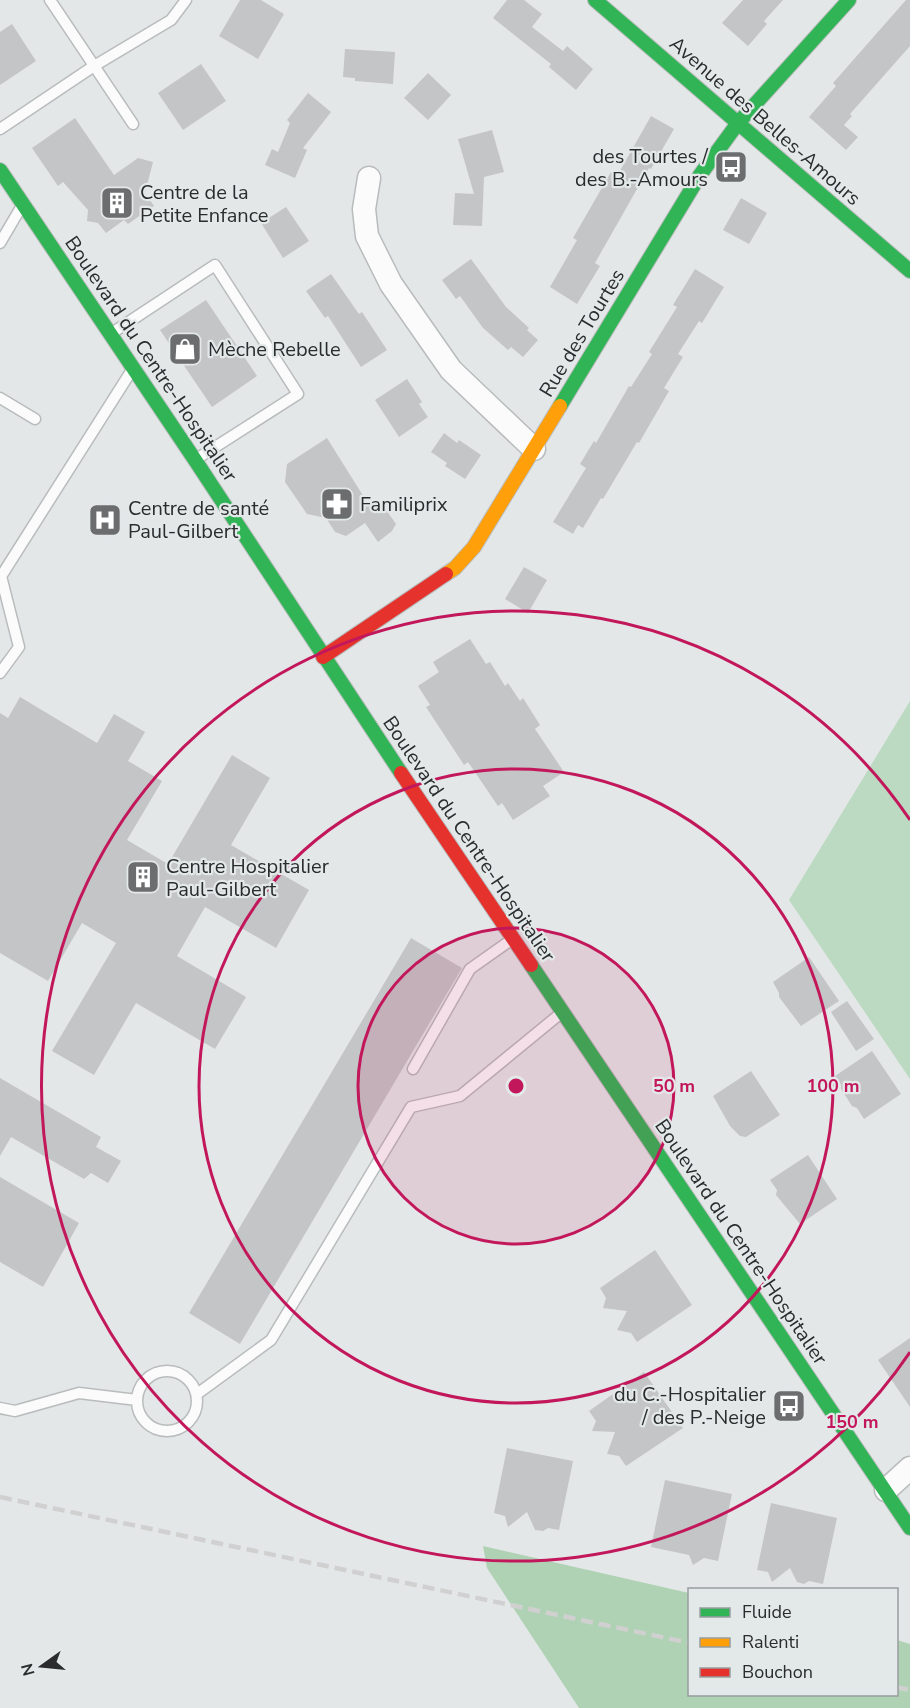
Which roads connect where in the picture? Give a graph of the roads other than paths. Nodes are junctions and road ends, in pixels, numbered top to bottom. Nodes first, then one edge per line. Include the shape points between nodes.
1 (50, 0) edge
2 (186, 0) edge
3 (595, 0) edge
4 (849, 0) edge
5 (94, 66) junction
6 (738, 123) junction
7 (133, 124) dead end
8 (0, 129) edge
9 (0, 170) edge
10 (369, 178) dead end
11 (24, 203) junction
12 (0, 243) edge
13 (910, 271) edge
14 (111, 333) junction
15 (134, 368) junction
16 (0, 398) edge
17 (35, 419) dead end
18 (534, 449) junction
19 (195, 460) junction
20 (0, 577) edge
21 (323, 657) junction
22 (0, 672) edge
23 (513, 939) junction
24 (563, 1012) junction
25 (413, 1069) dead end
26 (197, 1394) junction
27 (137, 1400) junction
28 (0, 1408) edge
29 (910, 1468) edge
30 (886, 1490) junction
31 (910, 1527) edge

1 - 5 lane
2 - 5 lane via 171,20
3 - 6 street, Avenue des Belles-Amours
4 - 6 street, Rue des Tourtes
5 - 7 lane
5 - 8 lane
6 - 13 street, Avenue des Belles-Amours
6 - 18 street, Rue des Tourtes via 700,175
9 - 11 street, Boulevard du Centre-Hospitalier
10 - 18 street via 364,209 367,236 391,284 451,370
11 - 12 lane
11 - 14 street, Boulevard du Centre-Hospitalier
14 - 15 street, Boulevard du Centre-Hospitalier
14 - 19 lane via 215,265 298,394
15 - 19 street, Boulevard du Centre-Hospitalier
15 - 20 lane
16 - 17 lane
18 - 21 street, Rue des Tourtes via 474,547 455,568
19 - 21 street, Boulevard du Centre-Hospitalier
20 - 22 lane via 19,647
21 - 23 street, Boulevard du Centre-Hospitalier
23 - 24 street, Boulevard du Centre-Hospitalier
23 - 25 lane via 470,969
24 - 26 lane via 460,1096 411,1107 271,1340
24 - 30 street, Boulevard du Centre-Hospitalier
26 - 27 lane via 183,1374 164,1370 147,1378
26 - 27 lane via 193,1417 170,1432 144,1421
27 - 28 lane via 79,1393 15,1411
29 - 30 street
30 - 31 street, Boulevard du Centre-Hospitalier

